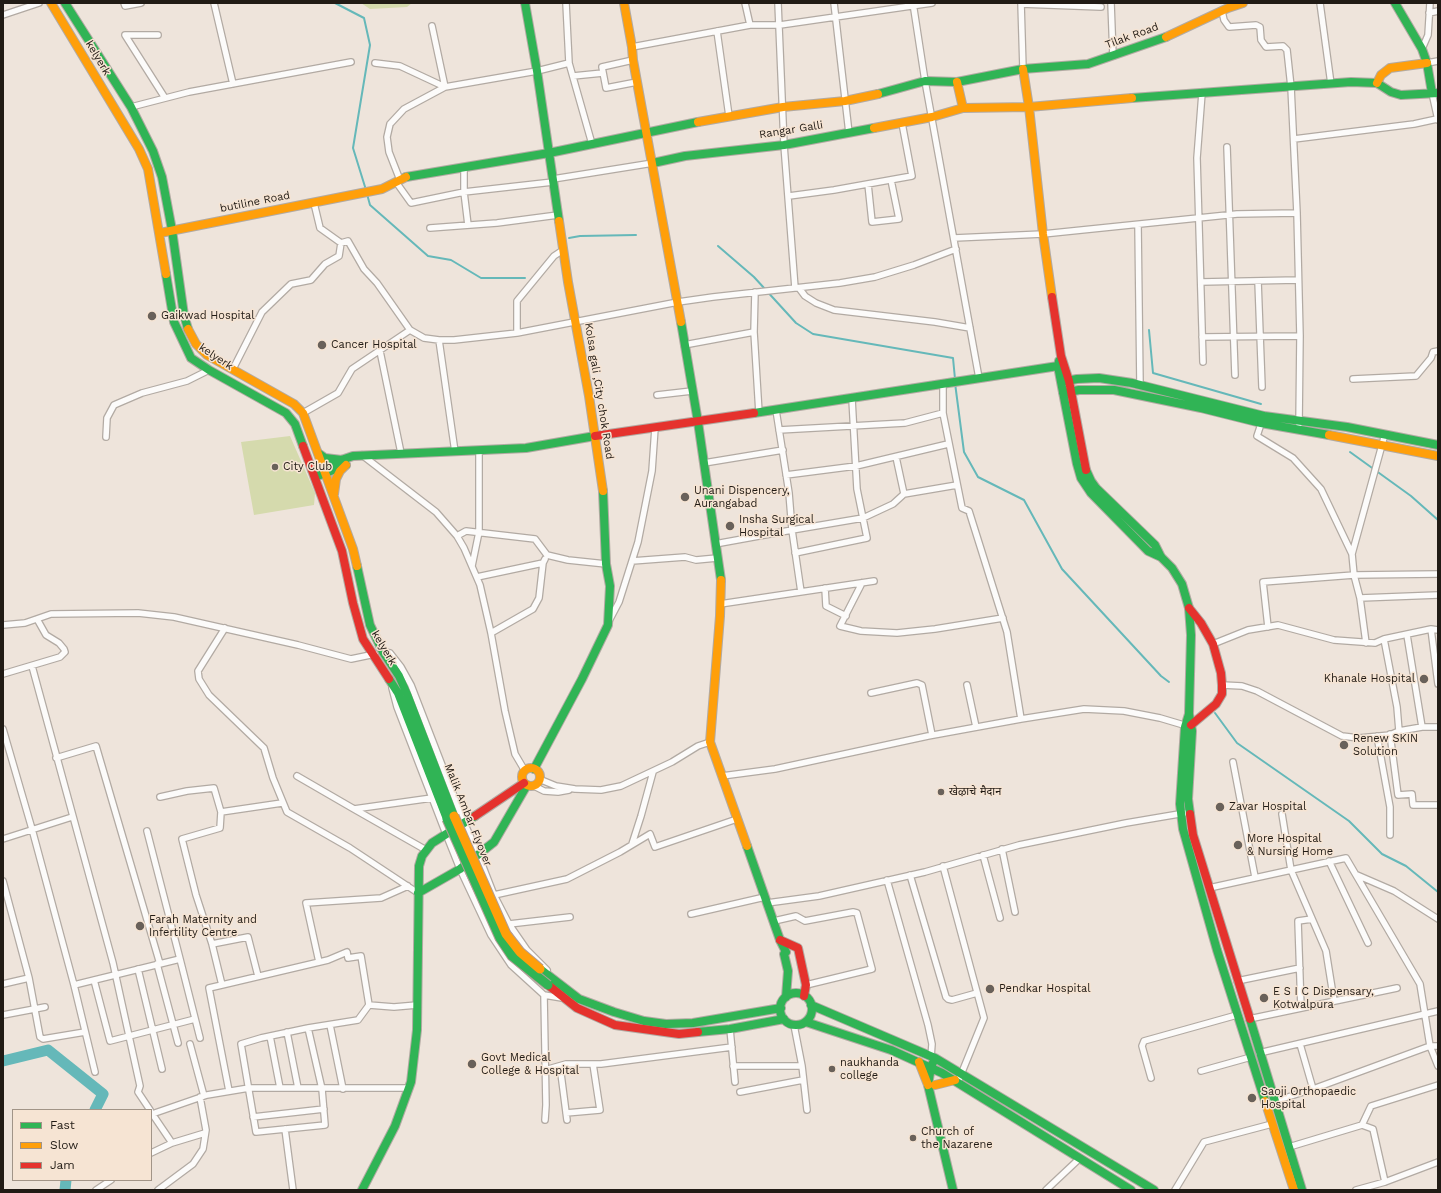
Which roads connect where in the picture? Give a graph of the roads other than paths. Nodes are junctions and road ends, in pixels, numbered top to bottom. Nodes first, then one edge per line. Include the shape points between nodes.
1 (39, 3) edge
2 (51, 3) edge
3 (65, 3) edge
4 (124, 3) edge
5 (141, 3) edge
6 (214, 3) edge
7 (525, 3) edge
8 (566, 3) edge
9 (624, 3) edge
10 (745, 3) edge
11 (778, 3) edge
12 (834, 3) edge
13 (932, 3) edge
14 (1111, 3) edge
15 (1243, 3) edge
16 (1320, 3) edge
17 (1395, 3) edge
18 (1430, 3) edge
19 (914, 4) edge
20 (1021, 4) edge
21 (1101, 7) dead end
22 (1222, 11) junction
23 (1438, 11) edge
24 (1429, 13) junction
25 (3, 15) edge
26 (835, 17) junction
27 (780, 25) junction
28 (432, 26) dead end
29 (750, 26) junction
30 (717, 32) junction
31 (158, 35) dead end
32 (632, 47) junction
33 (1422, 49) junction
34 (1113, 56) junction
35 (633, 60) junction
36 (1438, 61) edge
37 (350, 62) dead end
38 (375, 63) dead end
39 (1427, 63) junction
40 (569, 64) junction
41 (1023, 69) junction
42 (537, 71) junction
43 (603, 73) junction
44 (573, 76) junction
45 (925, 81) junction
46 (637, 82) junction
47 (958, 82) junction
48 (1377, 83) junction
49 (233, 84) junction
50 (1331, 84) junction
51 (445, 87) junction
52 (1291, 87) junction
53 (1202, 93) junction
54 (1435, 93) edge
55 (165, 98) junction
56 (845, 101) junction
57 (131, 107) junction
58 (783, 107) junction
59 (1029, 107) junction
60 (962, 108) junction
61 (729, 116) junction
62 (932, 117) junction
63 (1438, 120) edge
64 (902, 123) junction
65 (648, 133) junction
66 (849, 133) junction
67 (1294, 139) junction
68 (592, 144) junction
69 (784, 145) junction
70 (1227, 147) dead end
71 (549, 153) junction
72 (653, 163) junction
73 (464, 166) junction
74 (553, 180) junction
75 (891, 180) junction
76 (398, 181) junction
77 (868, 184) junction
78 (464, 192) junction
79 (789, 196) junction
80 (314, 203) junction
81 (1297, 213) junction
82 (558, 215) junction
83 (1230, 215) junction
84 (1200, 218) junction
85 (468, 225) junction
86 (1138, 225) junction
87 (430, 228) dead end
88 (172, 230) junction
89 (160, 233) junction
90 (1044, 234) junction
91 (954, 238) junction
92 (341, 243) junction
93 (956, 249) junction
94 (563, 250) junction
95 (1298, 280) junction
96 (1232, 281) junction
97 (1258, 281) junction
98 (1201, 282) junction
99 (797, 288) junction
100 (755, 292) junction
101 (678, 302) junction
102 (576, 322) junction
103 (970, 328) junction
104 (410, 330) junction
105 (754, 332) junction
106 (517, 333) junction
107 (1234, 336) junction
108 (1260, 336) junction
109 (1300, 336) junction
110 (1202, 337) junction
111 (439, 340) junction
112 (684, 345) junction
113 (380, 351) junction
114 (1438, 351) edge
115 (1061, 356) junction
116 (1203, 362) dead end
117 (1058, 366) junction
118 (233, 369) junction
119 (209, 370) junction
120 (1235, 375) dead end
121 (980, 378) junction
122 (1353, 379) dead end
123 (946, 382) junction
124 (1065, 382) junction
125 (1140, 385) junction
126 (1262, 387) dead end
127 (692, 390) junction
128 (1067, 393) junction
129 (657, 396) dead end
130 (852, 399) junction
131 (776, 410) junction
132 (759, 413) junction
133 (943, 413) junction
134 (303, 414) junction
135 (1262, 420) junction
136 (698, 422) junction
137 (1299, 424) junction
138 (853, 426) junction
139 (655, 428) junction
140 (779, 430) junction
141 (1385, 434) junction
142 (595, 436) junction
143 (106, 437) dead end
144 (948, 444) junction
145 (1383, 445) junction
146 (1438, 445) edge
147 (782, 450) junction
148 (479, 451) junction
149 (455, 452) junction
150 (318, 453) junction
151 (400, 454) junction
152 (362, 455) junction
153 (1438, 456) edge
154 (896, 457) junction
155 (344, 462) junction
156 (704, 463) junction
157 (856, 466) junction
158 (324, 470) junction
159 (314, 474) junction
160 (786, 475) junction
161 (957, 485) junction
162 (904, 494) junction
163 (333, 496) junction
164 (863, 518) junction
165 (792, 530) junction
166 (479, 532) junction
167 (457, 536) junction
168 (715, 544) junction
169 (795, 553) junction
170 (1352, 554) junction
171 (547, 555) junction
172 (717, 558) junction
173 (355, 560) junction
174 (632, 561) junction
175 (344, 563) junction
176 (544, 563) junction
177 (606, 564) junction
178 (472, 566) junction
179 (1438, 574) edge
180 (1354, 575) junction
181 (477, 577) junction
182 (874, 581) dead end
183 (862, 583) junction
184 (825, 588) junction
185 (801, 592) junction
186 (1438, 595) edge
187 (1360, 598) junction
188 (720, 604) junction
189 (1189, 608) junction
190 (846, 616) junction
191 (1003, 618) junction
192 (37, 619) junction
193 (3, 625) edge
194 (608, 625) junction
195 (1268, 627) junction
196 (225, 628) junction
197 (1431, 629) junction
198 (1438, 630) edge
199 (491, 633) junction
200 (1407, 635) junction
201 (1384, 639) junction
202 (1366, 643) junction
203 (1213, 644) junction
204 (383, 652) junction
205 (373, 654) junction
206 (32, 666) junction
207 (3, 674) edge
208 (392, 684) junction
209 (1438, 684) edge
210 (967, 685) dead end
211 (1222, 685) junction
212 (871, 693) dead end
213 (1021, 719) junction
214 (1188, 726) junction
215 (976, 727) junction
216 (1422, 727) junction
217 (1438, 727) edge
218 (3, 729) edge
219 (1400, 731) junction
220 (1390, 734) junction
221 (932, 735) junction
222 (1377, 736) junction
223 (710, 742) junction
224 (56, 758) junction
225 (1233, 762) dead end
226 (529, 770) junction
227 (653, 772) junction
228 (297, 776) dead end
229 (722, 776) junction
230 (531, 783) junction
231 (575, 789) junction
232 (160, 797) dead end
233 (432, 798) junction
234 (282, 803) junction
235 (1438, 805) edge
236 (354, 809) junction
237 (221, 812) junction
238 (1186, 813) junction
239 (1282, 814) dead end
240 (72, 817) junction
241 (737, 819) junction
242 (464, 822) junction
243 (32, 829) junction
244 (147, 831) dead end
245 (446, 834) junction
246 (1390, 835) dead end
247 (3, 839) edge
248 (632, 844) junction
249 (1002, 849) junction
250 (426, 850) junction
251 (478, 854) junction
252 (983, 854) junction
253 (1329, 861) junction
254 (943, 866) junction
255 (460, 869) junction
256 (1291, 870) junction
257 (910, 875) junction
258 (1356, 875) junction
259 (1255, 878) junction
260 (887, 880) junction
261 (3, 882) edge
262 (408, 886) junction
263 (1209, 888) junction
264 (418, 893) junction
265 (494, 895) junction
266 (766, 900) junction
267 (1015, 912) dead end
268 (691, 914) dead end
269 (570, 917) dead end
270 (1000, 918) dead end
271 (1312, 919) junction
272 (1438, 919) edge
273 (774, 922) junction
274 (509, 924) junction
275 (780, 940) junction
276 (1368, 943) dead end
277 (212, 944) junction
278 (180, 959) junction
279 (319, 962) junction
280 (159, 964) junction
281 (1300, 968) junction
282 (138, 969) junction
283 (115, 975) junction
284 (549, 975) junction
285 (258, 976) junction
286 (29, 978) junction
287 (94, 980) junction
288 (1237, 981) junction
289 (3, 984) edge
290 (222, 984) junction
291 (74, 985) junction
292 (806, 985) junction
293 (1397, 988) dead end
294 (977, 993) junction
295 (544, 995) junction
296 (804, 996) junction
297 (786, 997) junction
298 (563, 998) junction
299 (1334, 1001) junction
300 (369, 1005) junction
301 (417, 1005) junction
302 (812, 1005) junction
303 (45, 1007) dead end
304 (781, 1008) junction
305 (1301, 1008) junction
306 (35, 1009) junction
307 (1438, 1011) edge
308 (3, 1015) edge
309 (1237, 1015) junction
310 (1425, 1015) junction
311 (195, 1018) junction
312 (784, 1019) junction
313 (1249, 1019) junction
314 (806, 1022) junction
315 (173, 1024) junction
316 (330, 1024) junction
317 (794, 1025) junction
318 (308, 1028) junction
319 (153, 1030) junction
320 (730, 1030) junction
321 (86, 1032) junction
322 (287, 1032) junction
323 (129, 1036) junction
324 (270, 1036) junction
325 (200, 1038) dead end
326 (178, 1043) dead end
327 (190, 1044) dead end
328 (1300, 1044) junction
329 (1430, 1046) junction
330 (1438, 1046) edge
331 (732, 1047) junction
332 (1255, 1055) junction
333 (933, 1057) junction
334 (919, 1062) junction
335 (592, 1064) junction
336 (560, 1066) junction
337 (733, 1066) junction
338 (802, 1066) junction
339 (1438, 1066) edge
340 (931, 1067) junction
341 (162, 1069) dead end
342 (945, 1069) junction
343 (545, 1070) junction
344 (1201, 1071) dead end
345 (95, 1072) dead end
346 (961, 1073) junction
347 (1151, 1078) dead end
348 (803, 1080) junction
349 (956, 1081) junction
350 (735, 1082) dead end
351 (932, 1085) junction
352 (1438, 1085) edge
353 (249, 1088) junction
354 (280, 1088) junction
355 (298, 1088) junction
356 (322, 1088) junction
357 (342, 1088) junction
358 (409, 1088) junction
359 (1313, 1089) junction
360 (229, 1091) junction
361 (740, 1092) dead end
362 (202, 1097) junction
363 (1270, 1103) junction
364 (149, 1109) edge
365 (324, 1109) junction
366 (807, 1110) dead end
367 (152, 1112) edge
368 (152, 1113) edge
369 (566, 1114) junction
370 (253, 1117) junction
371 (545, 1120) dead end
372 (567, 1120) dead end
373 (1272, 1124) junction
374 (1362, 1124) junction
375 (285, 1129) junction
376 (205, 1133) junction
377 (172, 1142) junction
378 (1289, 1147) junction
379 (152, 1152) edge
380 (1080, 1159) junction
381 (1438, 1162) edge
382 (110, 1181) edge
383 (1385, 1182) junction
384 (96, 1190) edge
385 (158, 1190) edge
386 (293, 1190) edge
387 (362, 1190) edge
388 (953, 1190) edge
389 (1046, 1190) edge
390 (1131, 1190) edge
391 (1154, 1190) edge
392 (1175, 1190) edge
393 (1294, 1190) edge
394 (1302, 1190) edge
395 (1356, 1190) edge

1 - 25 street
2 - 89 street, kelyerk via 139,149 148,169
3 - 57 street
4 - 5 street via 125,6
6 - 49 street
7 - 42 street, Kolsa gali ,City chok Road
8 - 40 street
9 - 32 street
10 - 29 street
11 - 27 street
12 - 26 street
13 - 19 street
14 - 34 street
15 - 22 street, Tilak Road
16 - 50 street
17 - 33 street
18 - 24 street
19 - 26 street
19 - 45 street
20 - 21 street
20 - 41 street
22 - 34 street, Tilak Road via 1164,38
22 - 52 street via 1229,27 1256,25 1260,27 1261,40 1266,46 1283,46 1287,50
23 - 24 street
24 - 33 street via 1428,35
26 - 27 street
26 - 56 street
27 - 29 street
27 - 58 street
28 - 51 street
29 - 30 street
30 - 32 street
30 - 61 street
31 - 55 street via 125,35
32 - 35 street
33 - 39 street
34 - 41 street, Tilak Road via 1088,64
35 - 43 street via 602,67
35 - 46 street
36 - 39 street
37 - 49 street
38 - 51 street via 400,66
39 - 48 street via 1390,68 1381,75
39 - 54 street
40 - 42 street
40 - 44 street
41 - 47 street, Tilak Road
41 - 59 street
42 - 51 street
42 - 71 street, Kolsa gali ,City chok Road
43 - 44 street
43 - 46 street via 606,88
44 - 68 street
45 - 47 street, Tilak Road
45 - 56 street, Tilak Road
45 - 62 street
46 - 65 street
47 - 60 street
48 - 50 street, Rangar Galli
48 - 54 street via 1397,94
49 - 55 street
50 - 52 street, Rangar Galli
51 - 76 street via 404,109 390,124 387,137 389,152
52 - 53 street, Rangar Galli
52 - 67 street
53 - 59 street, Rangar Galli
53 - 84 street via 1197,158
54 - 63 street
55 - 57 street
56 - 58 street, Tilak Road
56 - 66 street
57 - 88 street via 153,151 162,176
58 - 61 street, Tilak Road
58 - 69 street
59 - 60 street, Rangar Galli
59 - 90 street
60 - 62 street, Rangar Galli
61 - 65 street, Tilak Road
62 - 64 street, Rangar Galli
62 - 91 street
63 - 67 street
64 - 66 street, Rangar Galli
64 - 75 street via 912,176
65 - 68 street, butiline Road
65 - 72 street
66 - 69 street, Rangar Galli
67 - 81 street
68 - 71 street, butiline Road
69 - 72 street, Rangar Galli via 685,156
69 - 79 street
70 - 83 street
71 - 73 street, butiline Road
71 - 74 street, Kolsa gali ,City chok Road
72 - 74 street
72 - 101 street
73 - 76 street, butiline Road via 407,176
73 - 78 street
74 - 78 street
74 - 82 street, Kolsa gali ,City chok Road
75 - 77 street
75 - 77 street via 899,219 872,222
76 - 78 street via 411,203
76 - 80 street, butiline Road via 382,189
77 - 79 street
78 - 85 street
79 - 99 street
80 - 88 street, butiline Road
80 - 92 street via 320,228
81 - 83 street
81 - 95 street
82 - 85 street
82 - 94 street, Kolsa gali ,City chok Road
83 - 84 street
83 - 96 street
84 - 86 street
84 - 98 street
85 - 87 street
86 - 90 street
86 - 125 street
88 - 89 street, butiline Road
88 - 118 street via 184,315 189,333 207,354
89 - 119 street, kelyerk via 174,322 191,358
90 - 91 street
90 - 115 street
91 - 93 street
92 - 104 street via 348,240 364,269
92 - 118 street via 339,256 325,264 311,280 290,284 262,312
93 - 99 street via 875,276
93 - 103 street
94 - 102 street, Kolsa gali ,City chok Road
94 - 106 street via 554,256 517,301
95 - 97 street
95 - 109 street
96 - 97 street
96 - 98 street
96 - 107 street
97 - 108 street
98 - 110 street
99 - 100 street
99 - 103 street via 816,303 834,310
100 - 101 street
100 - 105 street
101 - 102 street
101 - 112 street
102 - 106 street
102 - 142 street, Kolsa gali ,City chok Road
103 - 121 street
104 - 111 street via 424,338
104 - 113 street
105 - 112 street
105 - 132 street
106 - 111 street
107 - 108 street
107 - 110 street
107 - 120 street
108 - 109 street
108 - 126 street
109 - 137 street
110 - 116 street
111 - 149 street
112 - 127 street
113 - 134 street via 352,369 338,392
113 - 151 street
114 - 122 street via 1433,352 1416,376
115 - 117 street
115 - 124 street
117 - 121 street
117 - 124 street
118 - 134 street via 294,404
119 - 143 street via 187,381 142,393 114,405 107,418
119 - 159 street, kelyerk via 286,413 296,424
121 - 123 street
123 - 130 street
123 - 133 street
124 - 125 street via 1099,378
124 - 128 street
125 - 135 street
127 - 129 street
127 - 136 street
128 - 135 street via 1114,390
128 - 189 street via 1091,481 1155,545 1182,584
130 - 131 street
130 - 138 street
131 - 132 street
131 - 140 street
132 - 136 street
133 - 138 street via 905,423
133 - 144 street
134 - 150 street, Malik Ambar Flyover
135 - 137 street
135 - 170 street via 1257,436 1293,458 1321,489
136 - 139 street
136 - 156 street
137 - 141 street
137 - 145 street
138 - 140 street
138 - 157 street
139 - 142 street
139 - 174 street via 652,471
140 - 147 street
141 - 145 street
141 - 146 street
142 - 148 street via 526,448
142 - 177 street, Kolsa gali ,City chok Road via 604,500
144 - 154 street
144 - 161 street
145 - 153 street
145 - 170 street
147 - 156 street
147 - 160 street
148 - 149 street
148 - 166 street
149 - 151 street
150 - 155 street via 326,458
150 - 158 street, Malik Ambar Flyover
151 - 152 street
152 - 155 street via 353,456
152 - 167 street via 436,512
154 - 157 street
154 - 162 street
155 - 158 street
155 - 163 street via 336,479
156 - 168 street
157 - 160 street
157 - 164 street via 857,489
158 - 159 street
158 - 163 street, Malik Ambar Flyover
159 - 175 street, kelyerk
160 - 165 street
161 - 162 street
161 - 191 street via 962,508 969,511
162 - 164 street via 894,504
163 - 173 street, Malik Ambar Flyover
164 - 165 street
164 - 169 street via 867,538
165 - 168 street
165 - 169 street
166 - 167 street via 466,531
166 - 171 street via 535,539
166 - 178 street
167 - 178 street
168 - 172 street
169 - 185 street
170 - 180 street
171 - 176 street
171 - 177 street
172 - 174 street via 696,560 685,557
172 - 188 street via 721,581
173 - 175 street
173 - 204 street, Malik Ambar Flyover via 370,625
174 - 194 street via 619,602
175 - 205 street, kelyerk via 363,640
176 - 181 street
176 - 199 street via 539,598 533,609
177 - 194 street, Kolsa gali ,City chok Road via 610,586
178 - 181 street
179 - 180 street
180 - 187 street
180 - 195 street via 1263,582
181 - 199 street
182 - 183 street
183 - 184 street
183 - 190 street
184 - 185 street
184 - 190 street via 826,606
185 - 188 street
186 - 187 street
187 - 202 street
188 - 223 street
189 - 203 street
189 - 214 street via 1191,635
190 - 191 street via 840,626 873,633 935,629
191 - 213 street
192 - 193 street via 25,624
192 - 196 street via 51,614 138,613 174,617
192 - 206 street via 46,635 59,643 65,652
194 - 226 street, Kolsa gali ,City chok Road via 542,756
195 - 202 street via 1278,625 1334,640
195 - 203 street via 1248,630
196 - 205 street via 351,659
196 - 234 street via 198,671 199,679 209,695 264,748
197 - 198 street
197 - 200 street
197 - 209 street
199 - 226 street via 515,754
200 - 201 street
200 - 216 street
201 - 202 street
201 - 219 street
203 - 211 street
204 - 205 street
204 - 242 street via 390,653 411,685
204 - 284 street, Malik Ambar Flyover, bridge via 408,694 454,816 506,934 520,952
205 - 208 street, kelyerk
206 - 207 street
206 - 224 street
208 - 233 street via 397,707
208 - 298 street, Malik Ambar Flyover, bridge via 447,819 500,938 512,956
210 - 215 street
211 - 214 street via 1222,694 1216,704
211 - 222 street via 1242,686 1257,691 1342,736
212 - 221 street via 917,683 922,685
213 - 214 street via 1084,709 1124,711
213 - 215 street
214 - 238 street via 1180,804
215 - 221 street
216 - 217 street
216 - 219 street
218 - 243 street
219 - 220 street
220 - 222 street
220 - 235 street via 1398,795 1412,794 1413,805
221 - 229 street via 775,769
222 - 246 street via 1390,807
223 - 227 street via 698,746
223 - 229 street
224 - 240 street
224 - 280 street via 96,746
225 - 259 street
226 - 230 street via 522,777
226 - 230 street via 539,775
227 - 231 street via 621,786 601,790
227 - 248 street
228 - 236 street
229 - 241 street
230 - 231 street
230 - 231 street via 544,791
230 - 242 street
230 - 251 street via 494,842
232 - 237 street via 214,788
233 - 236 street
233 - 245 street
234 - 237 street
234 - 262 street via 286,812 350,848
236 - 250 street
237 - 277 street via 220,828 182,839
238 - 249 street via 1118,824
238 - 263 street
238 - 309 street via 1183,829
239 - 256 street
240 - 243 street
240 - 283 street
241 - 248 street via 656,847 650,834
241 - 266 street
242 - 245 street
242 - 251 street
243 - 247 street
243 - 291 street
244 - 278 street
245 - 250 street
245 - 255 street
248 - 265 street via 567,879
249 - 252 street
249 - 267 street
250 - 264 street via 419,866
251 - 255 street
251 - 265 street
252 - 254 street
252 - 270 street
253 - 256 street
253 - 258 street via 1346,858
253 - 276 street
254 - 257 street
254 - 294 street
255 - 264 street
255 - 295 street via 491,934 511,965
256 - 259 street
256 - 271 street
257 - 260 street
257 - 294 street via 946,997 952,1000
258 - 272 street via 1394,891
258 - 310 street via 1420,984
259 - 263 street
260 - 266 street via 818,896
260 - 333 street via 928,1025
261 - 286 street
262 - 264 street
262 - 279 street via 382,898 306,903
263 - 288 street
264 - 301 street
265 - 274 street
266 - 268 street
266 - 273 street
269 - 274 street
271 - 281 street via 1298,921
271 - 299 street via 1326,951
273 - 275 street
273 - 292 street via 796,916 805,921 853,912 857,914 872,969
274 - 284 street via 527,950 547,969
275 - 292 street via 798,948
275 - 297 street via 786,952 784,954 788,970
277 - 285 street via 248,938
277 - 290 street
278 - 280 street
278 - 311 street
279 - 285 street
279 - 300 street via 348,952 348,958 361,956
280 - 282 street
280 - 315 street
281 - 288 street
281 - 305 street
282 - 283 street
282 - 319 street
283 - 287 street
283 - 323 street
284 - 304 street, Malik Ambar Flyover via 579,999 644,1021 666,1024 693,1023
285 - 290 street
286 - 289 street
286 - 306 street
287 - 291 street
287 - 323 street via 109,1040
288 - 313 street
290 - 360 street via 209,988
291 - 321 street
292 - 296 street
293 - 299 street
294 - 346 street via 984,1018
295 - 298 street
295 - 343 street
296 - 297 street via 795,994
296 - 302 street
297 - 304 street
298 - 320 street, Malik Ambar Flyover via 577,1008 615,1024 644,1030 679,1034
299 - 305 street
300 - 301 street
300 - 316 street via 358,1020
301 - 358 street via 412,1082
302 - 314 street via 811,1014
302 - 333 street
303 - 306 street
304 - 312 street
305 - 313 street
306 - 308 street
306 - 321 street via 40,1037 43,1039
307 - 310 street
309 - 332 street
309 - 347 street via 1144,1041 1142,1046
310 - 328 street
310 - 329 street
311 - 315 street
311 - 325 street
312 - 317 street
312 - 320 street, Malik Ambar Flyover
313 - 332 street
314 - 317 street
314 - 334 street
315 - 319 street
315 - 326 street
316 - 318 street
316 - 357 street
317 - 338 street
318 - 322 street
318 - 356 street
319 - 323 street
319 - 341 street
320 - 331 street
321 - 345 street
322 - 324 street
322 - 355 street
323 - 364 street via 140,1086 138,1092
324 - 353 street via 241,1044
324 - 354 street
327 - 362 street
328 - 332 street
328 - 359 street
329 - 330 street
329 - 339 street
329 - 359 street
331 - 335 street
331 - 337 street
332 - 344 street
332 - 363 street
333 - 340 street
333 - 342 street
334 - 340 street
334 - 351 street
335 - 336 street
335 - 369 street via 600,1110
336 - 343 street
336 - 369 street
337 - 338 street
337 - 350 street
338 - 348 street
340 - 342 street
340 - 351 street
342 - 346 street
342 - 349 street
342 - 351 street
343 - 371 street
346 - 349 street
346 - 391 street
348 - 361 street
348 - 366 street
349 - 351 street
349 - 380 street
351 - 388 street via 931,1096
352 - 374 street via 1371,1106
353 - 354 street
353 - 360 street
353 - 370 street
354 - 355 street
355 - 356 street
356 - 357 street
356 - 365 street
357 - 358 street
358 - 387 street via 395,1126
359 - 363 street
360 - 362 street
362 - 367 street
362 - 376 street
363 - 373 street
363 - 378 street
365 - 370 street
365 - 375 street via 325,1125
368 - 377 street
369 - 372 street
370 - 375 street via 256,1132
373 - 392 street via 1204,1142
373 - 393 street
374 - 378 street
374 - 383 street via 1373,1129
375 - 386 street
376 - 377 street
376 - 385 street via 203,1149 193,1164
377 - 379 street
378 - 394 street
380 - 389 street
380 - 390 street
381 - 383 street
382 - 384 street
383 - 395 street

